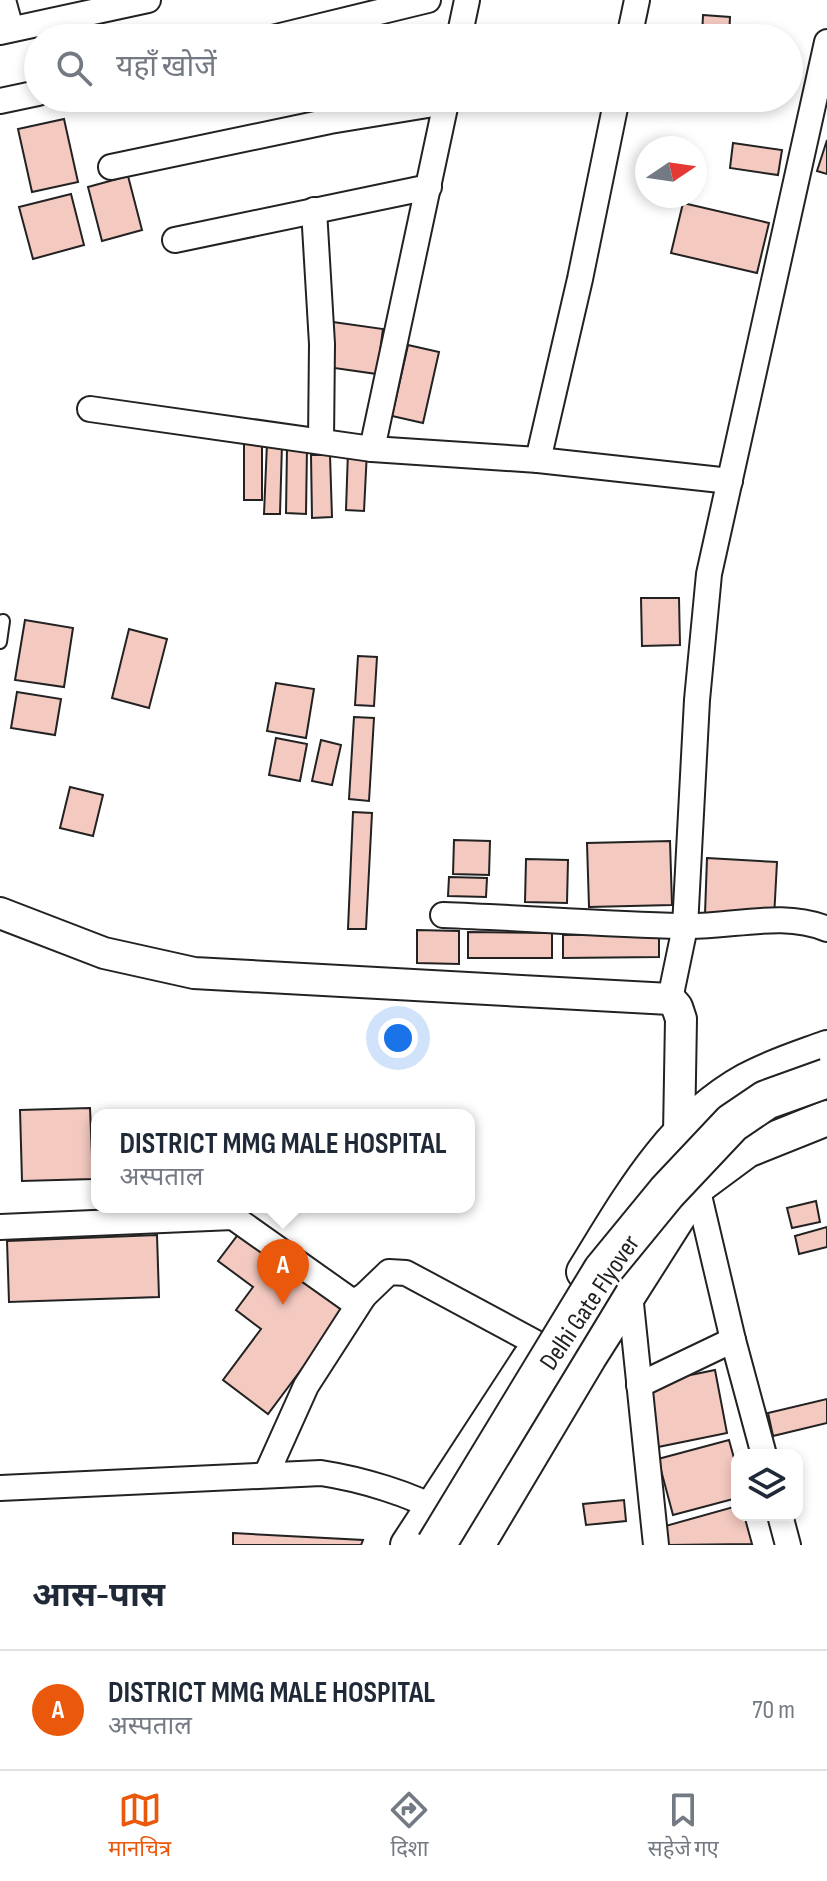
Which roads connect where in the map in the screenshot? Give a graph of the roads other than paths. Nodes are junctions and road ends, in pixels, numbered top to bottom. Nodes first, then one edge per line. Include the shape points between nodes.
1 (3, 0) edge
2 (144, 0) edge
3 (428, 0) edge
4 (467, 0) edge
5 (637, 0) edge
6 (36, 24) edge
7 (329, 24) edge
8 (462, 24) edge
9 (632, 24) edge
10 (5, 31) edge
11 (827, 42) edge
12 (824, 72) edge
13 (24, 96) edge
14 (0, 101) edge
15 (380, 112) edge
16 (445, 112) edge
17 (614, 112) edge
18 (111, 167) dead end
19 (429, 187) junction
20 (314, 210) junction
21 (175, 240) dead end
22 (90, 409) dead end
23 (321, 441) junction
24 (372, 449) junction
25 (538, 460) junction
26 (730, 481) junction
27 (3, 621) dead end
28 (0, 642) edge
29 (0, 913) edge
30 (443, 915) dead end
31 (685, 927) junction
32 (827, 929) edge
33 (670, 999) junction
34 (680, 1039) junction
35 (824, 1066) edge
36 (712, 1104) junction
37 (827, 1118) edge
38 (679, 1134) junction
39 (697, 1187) junction
40 (0, 1227) edge
41 (630, 1294) junction
42 (364, 1296) junction
43 (733, 1340) junction
44 (538, 1344) junction
45 (639, 1385) junction
46 (762, 1449) edge
47 (266, 1475) junction
48 (0, 1488) edge
49 (432, 1505) junction
50 (782, 1521) edge
51 (480, 1540) edge
52 (408, 1545) edge
53 (436, 1545) edge
54 (656, 1545) edge
55 (788, 1545) edge

1 - 10 street
2 - 6 street
3 - 7 street
4 - 8 street
5 - 9 street
11 - 12 street
12 - 26 street
13 - 14 street
15 - 18 street
16 - 19 street
17 - 25 street
19 - 20 street
19 - 24 street
20 - 21 street
20 - 23 street
22 - 23 street
23 - 24 street
24 - 25 street
25 - 26 street
26 - 31 street via 709,574
27 - 28 lane
29 - 33 street via 104,953 194,973
30 - 31 street
31 - 32 street via 791,920
31 - 33 street
33 - 34 street via 681,1019
34 - 36 street
34 - 38 street
35 - 36 main road via 747,1080
35 - 53 highway, Delhi Gate Flyover, bridge via 732,1123 603,1270
36 - 38 main road
37 - 39 main road via 747,1150
38 - 44 main road via 648,1170
39 - 41 main road
39 - 43 street
40 - 42 street via 233,1217 353,1302
41 - 45 street
41 - 51 main road
42 - 44 street via 389,1272 406,1273
42 - 47 street via 306,1386
43 - 45 street
43 - 46 street
44 - 49 main road
45 - 54 street
47 - 48 street
47 - 49 street via 342,1476
49 - 51 street
49 - 52 main road
50 - 55 street

